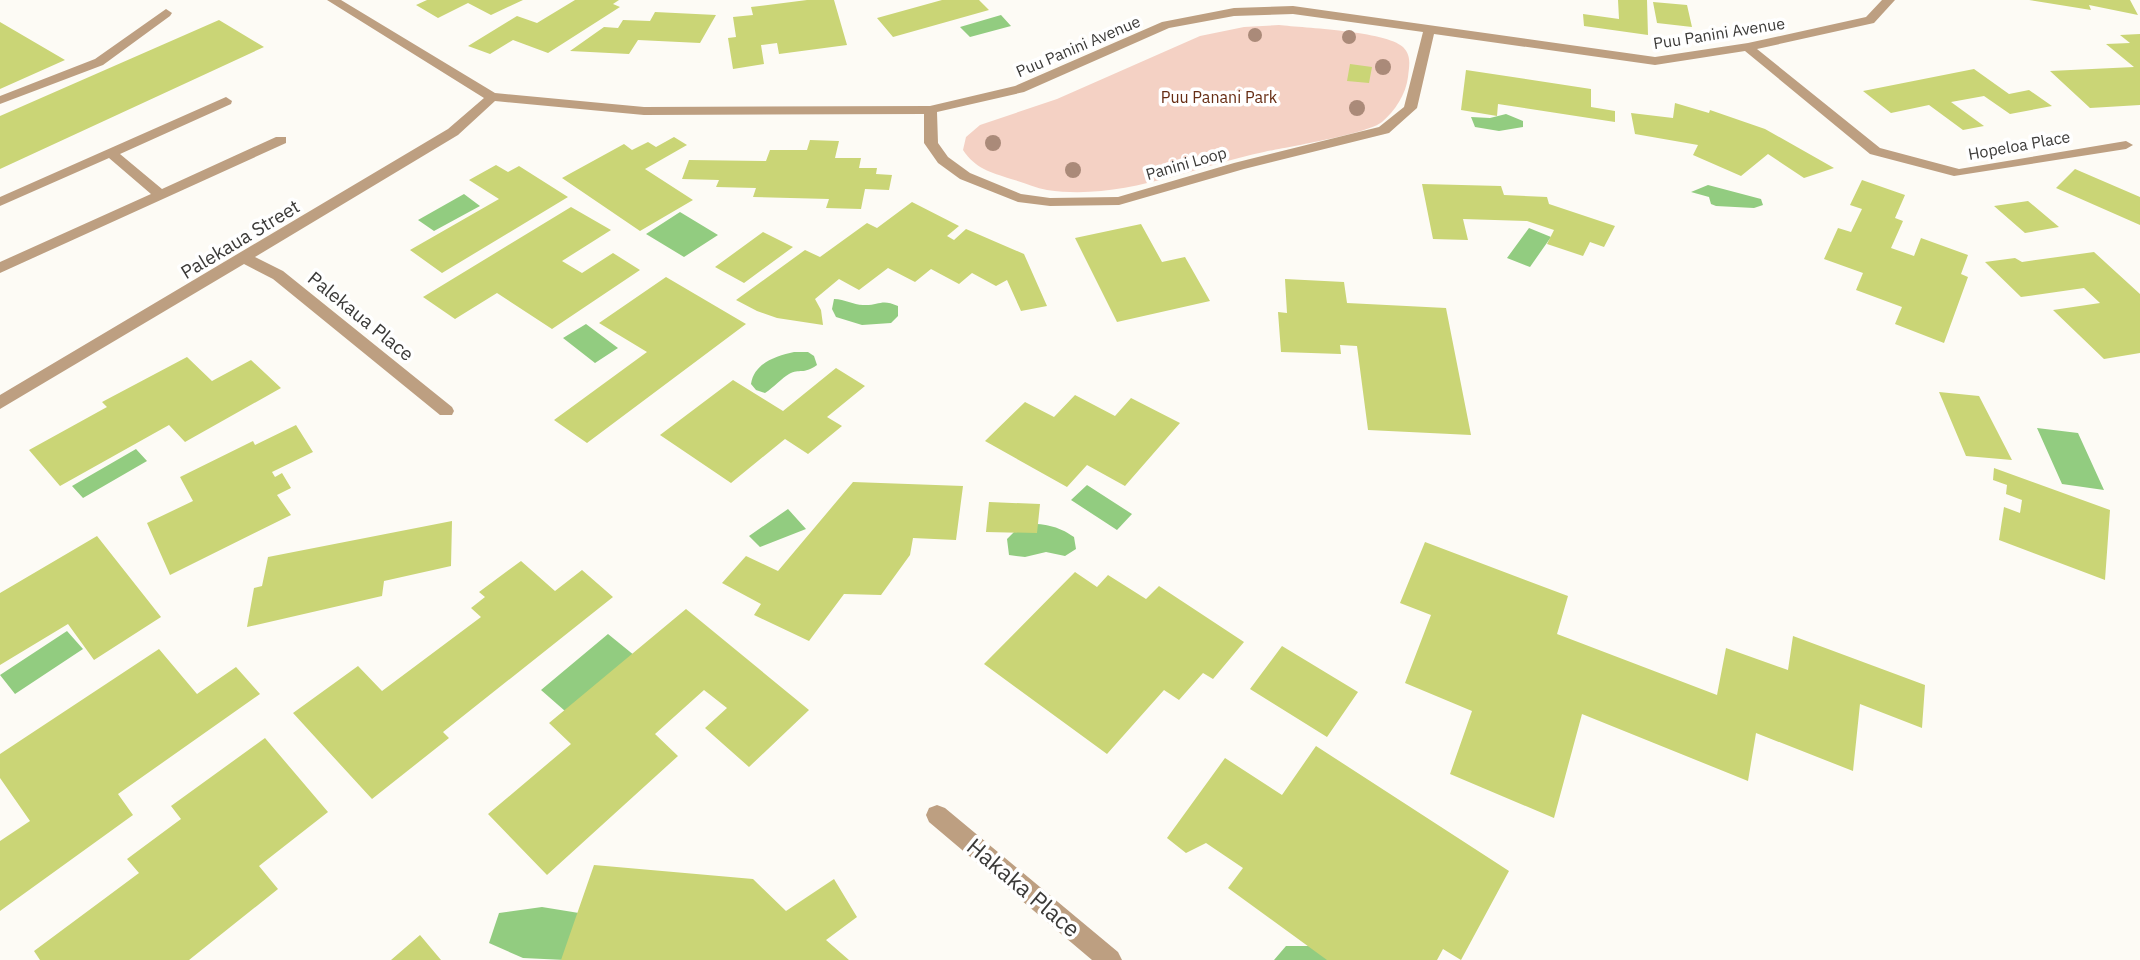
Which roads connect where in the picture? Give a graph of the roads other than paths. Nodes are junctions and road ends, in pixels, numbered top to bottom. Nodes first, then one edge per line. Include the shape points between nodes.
1 (333, 0) edge
2 (1889, 0) edge
3 (166, 13) dead end
4 (1429, 30) junction
5 (1748, 47) junction
6 (492, 96) junction
7 (0, 100) edge
8 (226, 101) dead end
9 (930, 110) junction
10 (281, 140) dead end
11 (2126, 145) dead end
12 (111, 153) junction
13 (161, 194) junction
14 (0, 202) edge
15 (246, 258) junction
16 (0, 268) edge
17 (0, 403) edge
18 (446, 411) dead end
19 (937, 815) dead end
20 (1110, 960) edge

1 - 6 street, Puu Panini Avenue
2 - 5 street, Puu Panini Avenue via 1870,20
3 - 7 street via 99,62
4 - 5 street, Puu Panini Avenue via 1654,61
4 - 9 street, Puu Panini Avenue via 1293,10 1234,12 1166,25 1020,89
4 - 9 street, Panini Loop via 1410,108 1384,130 1119,201 1018,198 965,176 943,160 931,143
5 - 11 street, Hopeloa Place via 1875,151 1887,155 1959,173
6 - 9 street, Puu Panini Avenue via 644,111
6 - 15 street, Palekaua Street via 453,132
8 - 12 street
10 - 13 street
12 - 13 street
12 - 14 street
13 - 16 street
15 - 17 street, Palekaua Street
15 - 18 street, Palekaua Place via 278,275
19 - 20 street, Hakaka Place

